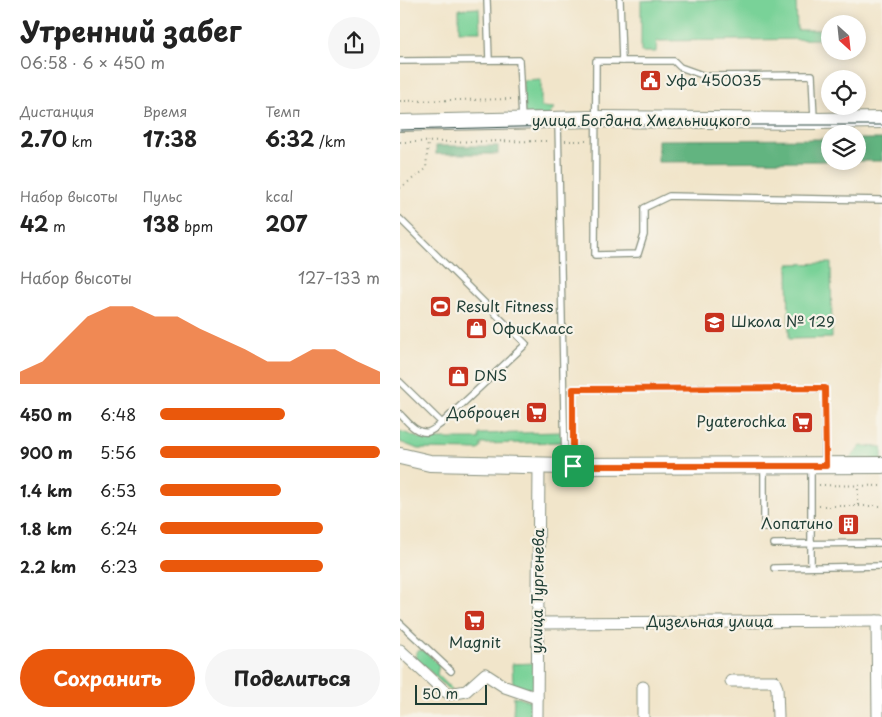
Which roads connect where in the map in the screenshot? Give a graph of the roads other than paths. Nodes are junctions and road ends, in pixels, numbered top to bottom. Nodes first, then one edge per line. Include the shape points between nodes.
1 (487, 0) edge
2 (620, 0) edge
3 (489, 60) junction
4 (400, 61) edge
5 (622, 61) junction
6 (595, 119) junction
7 (558, 120) junction
8 (882, 120) edge
9 (522, 121) junction
10 (814, 121) junction
11 (400, 123) edge
12 (882, 200) edge
13 (400, 219) edge
14 (400, 382) edge
15 (400, 414) edge
16 (442, 423) junction
17 (400, 456) edge
18 (539, 465) junction
19 (818, 465) junction
20 (882, 465) edge
21 (569, 466) junction
22 (764, 466) junction
23 (801, 528) dead end
24 (811, 543) junction
25 (882, 543) edge
26 (774, 544) dead end
27 (811, 566) junction
28 (882, 566) edge
29 (774, 568) dead end
30 (880, 621) edge
31 (400, 623) edge
32 (538, 623) junction
33 (400, 650) edge
34 (451, 672) dead end
35 (731, 681) dead end
36 (643, 687) dead end
37 (537, 698) junction
38 (537, 717) edge
39 (643, 717) edge
40 (778, 717) edge
41 (878, 717) edge

1 - 3 lane
2 - 5 lane
3 - 4 lane
3 - 9 lane via 519,60
5 - 6 lane via 596,61
5 - 10 lane via 674,61 680,67 705,76 812,75
6 - 7 main road, улица Богдана Хмельницкого
6 - 10 main road, улица Богдана Хмельницкого
6 - 12 lane via 595,254 638,254 644,235 644,208 669,196
7 - 9 main road, улица Богдана Хмельницкого
7 - 21 lane
8 - 10 main road, улица Богдана Хмельницкого
9 - 11 main road, улица Богдана Хмельницкого
13 - 16 lane via 526,344
14 - 16 lane
15 - 16 lane via 420,431 428,432
17 - 18 main road via 430,463
18 - 21 main road
18 - 32 street, улица Тургенева
19 - 20 main road
19 - 21 lane via 825,388 573,389
19 - 22 main road
19 - 24 lane via 811,485
21 - 22 main road
22 - 23 lane via 764,528
24 - 25 lane
24 - 26 lane
24 - 27 lane
27 - 28 lane
27 - 29 lane
30 - 32 street, Дизельная улица
30 - 41 street
31 - 34 lane
32 - 37 street, улица Тургенева
33 - 37 street via 450,694 466,691 485,674 505,688
35 - 40 street via 774,681
36 - 39 street
37 - 38 street, улица Тургенева

